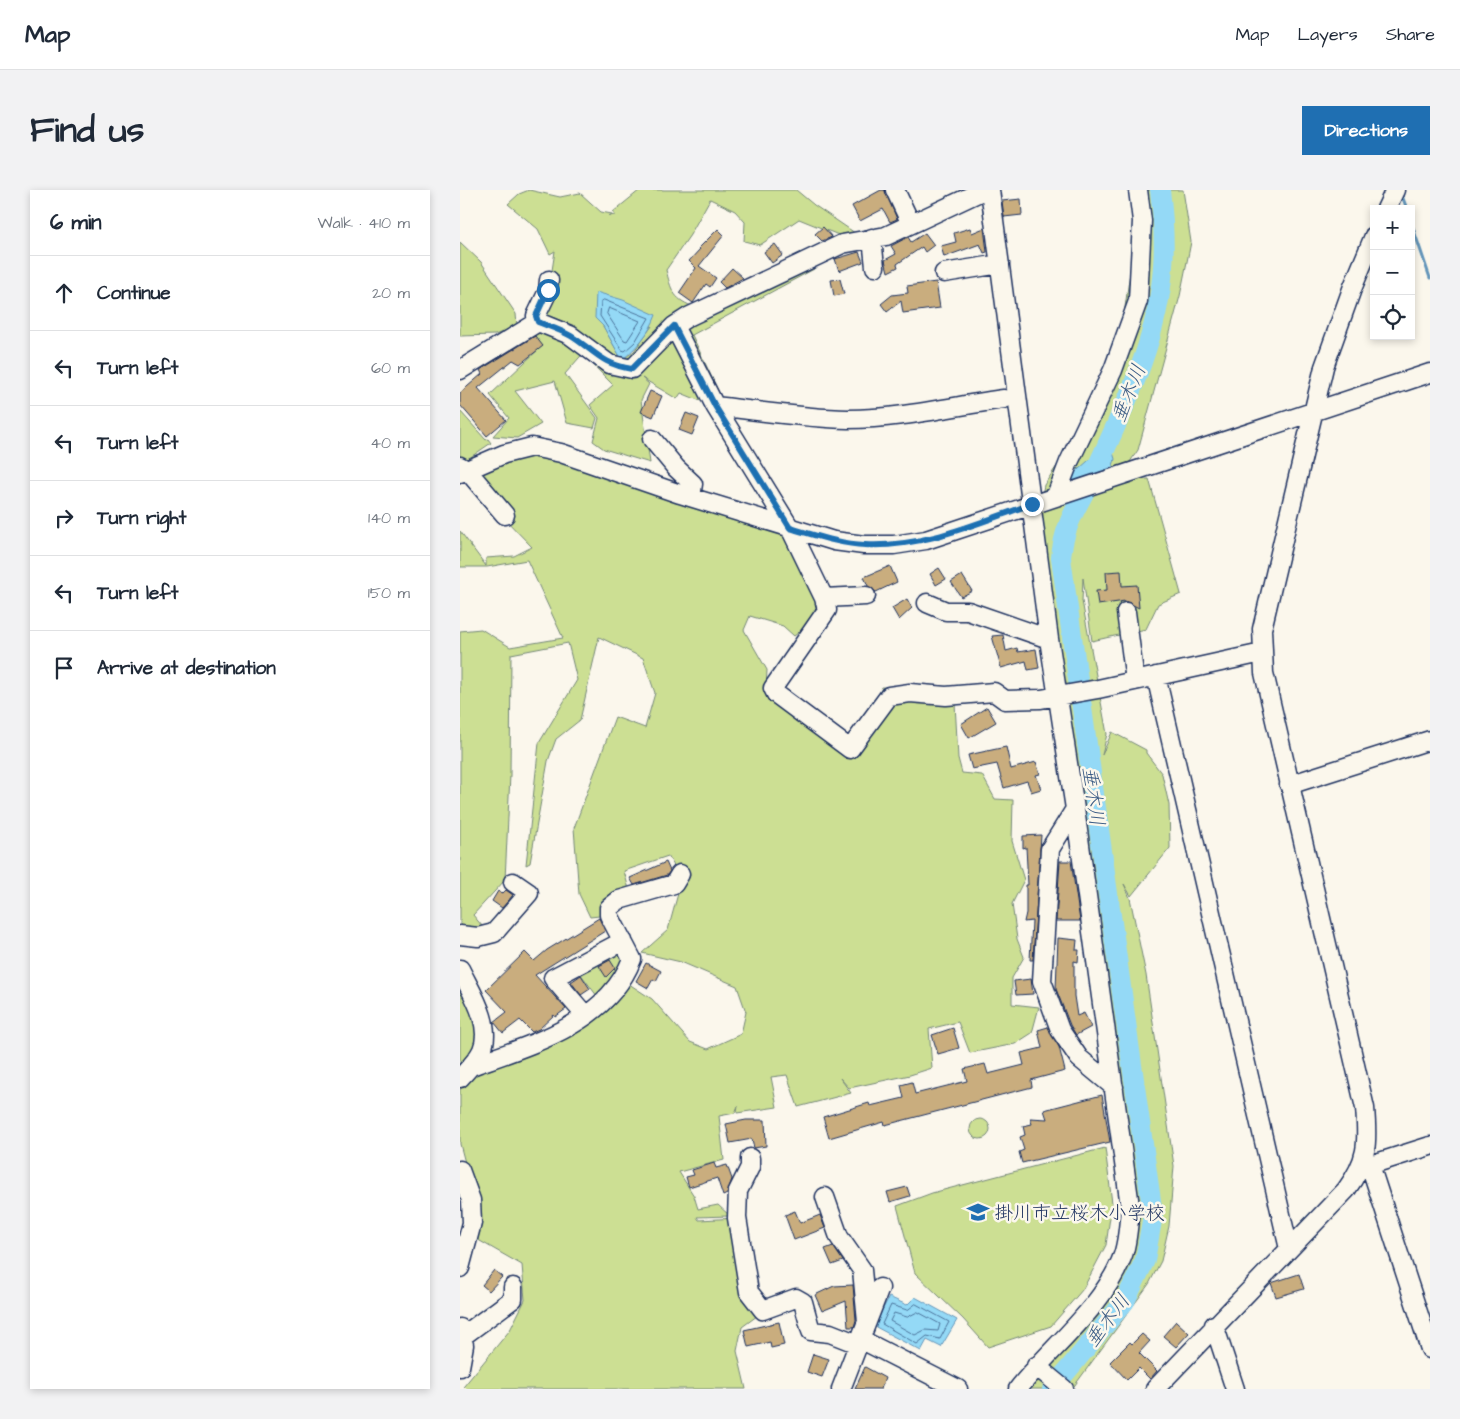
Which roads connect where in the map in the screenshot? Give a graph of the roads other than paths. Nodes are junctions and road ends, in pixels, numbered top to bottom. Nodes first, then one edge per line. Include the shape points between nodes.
1 (895, 190) edge
2 (984, 190) edge
3 (990, 190) edge
4 (1138, 190) edge
5 (1395, 190) edge
6 (1388, 205) edge
7 (911, 224) junction
8 (872, 238) junction
9 (1370, 246) edge
10 (1000, 264) junction
11 (875, 267) dead end
12 (944, 273) dead end
13 (549, 280) dead end
14 (527, 297) dead end
15 (537, 319) junction
16 (674, 326) junction
17 (460, 370) edge
18 (1430, 373) edge
19 (1004, 398) dead end
20 (715, 406) junction
21 (1313, 413) junction
22 (652, 439) dead end
23 (462, 470) edge
24 (1057, 493) dead end
25 (691, 497) junction
26 (1033, 503) junction
27 (505, 515) dead end
28 (790, 528) junction
29 (866, 596) dead end
30 (824, 598) junction
31 (927, 603) dead end
32 (1126, 612) dead end
33 (1049, 639) junction
34 (1262, 653) junction
35 (1156, 676) junction
36 (1135, 681) junction
37 (1063, 695) junction
38 (1430, 740) edge
39 (1290, 784) junction
40 (1075, 809) junction
41 (680, 874) dead end
42 (513, 882) dead end
43 (460, 935) edge
44 (622, 941) junction
45 (460, 969) edge
46 (585, 1015) junction
47 (466, 1072) edge
48 (1114, 1087) junction
49 (1430, 1146) edge
50 (750, 1158) dead end
51 (1365, 1166) junction
52 (460, 1170) edge
53 (825, 1197) dead end
54 (1289, 1249) junction
55 (460, 1268) edge
56 (513, 1287) dead end
57 (880, 1288) dead end
58 (867, 1322) junction
59 (1214, 1325) junction
60 (462, 1332) edge
61 (859, 1341) junction
62 (1430, 1349) edge
63 (460, 1367) edge
64 (1040, 1368) junction
65 (841, 1389) edge
66 (958, 1389) edge
67 (1018, 1389) edge
68 (1064, 1389) edge
69 (1154, 1389) edge
70 (1235, 1389) edge

1 - 7 street
2 - 7 street
3 - 10 street
4 - 24 street via 1142,221 1138,301 1112,370
5 - 6 street
7 - 8 street via 886,236
8 - 11 street
8 - 16 street via 842,244
9 - 21 street via 1327,358
10 - 12 street
10 - 26 street
13 - 15 street
14 - 15 street
15 - 16 street via 570,335 609,364 632,369
15 - 17 street
16 - 20 street
18 - 21 street
19 - 20 street via 849,419
20 - 28 street
21 - 26 street
21 - 34 street via 1262,628
22 - 25 street via 693,484
23 - 25 street via 532,447 561,453
23 - 27 street
25 - 28 street
26 - 28 street via 926,540 894,545 834,541
26 - 33 street
28 - 30 street
29 - 30 street
30 - 37 street via 827,610 773,688 776,694 850,750 889,696 994,692 1006,700
31 - 33 street via 946,611 968,611
32 - 36 street
33 - 37 street
34 - 35 street
34 - 39 street
35 - 36 street
35 - 54 street
36 - 37 street
37 - 40 street
38 - 39 street
39 - 51 street via 1365,1108 1368,1138
40 - 48 street
40 - 48 street via 1050,849 1042,981 1060,1030 1079,1058
41 - 44 street via 674,884 618,900 609,908 609,915
42 - 43 street via 529,893 494,933 478,937
44 - 46 street via 632,959 627,973 613,992
44 - 46 street via 553,978
45 - 47 street via 480,1012 484,1036 482,1050
46 - 47 street via 545,1039
48 - 64 street via 1130,1206 1124,1253 1115,1273 1071,1334
49 - 51 street
50 - 61 street via 750,1167 738,1191 737,1218 749,1292 762,1310 796,1298 803,1302 811,1331
51 - 54 street
51 - 62 street
52 - 55 street via 471,1200 472,1223
53 - 58 street via 839,1237 862,1270
54 - 59 street
56 - 60 street via 513,1299
57 - 58 street
58 - 61 street
59 - 69 street
59 - 70 street
60 - 63 street via 464,1345
61 - 65 street
61 - 66 street
64 - 67 street
64 - 68 street

